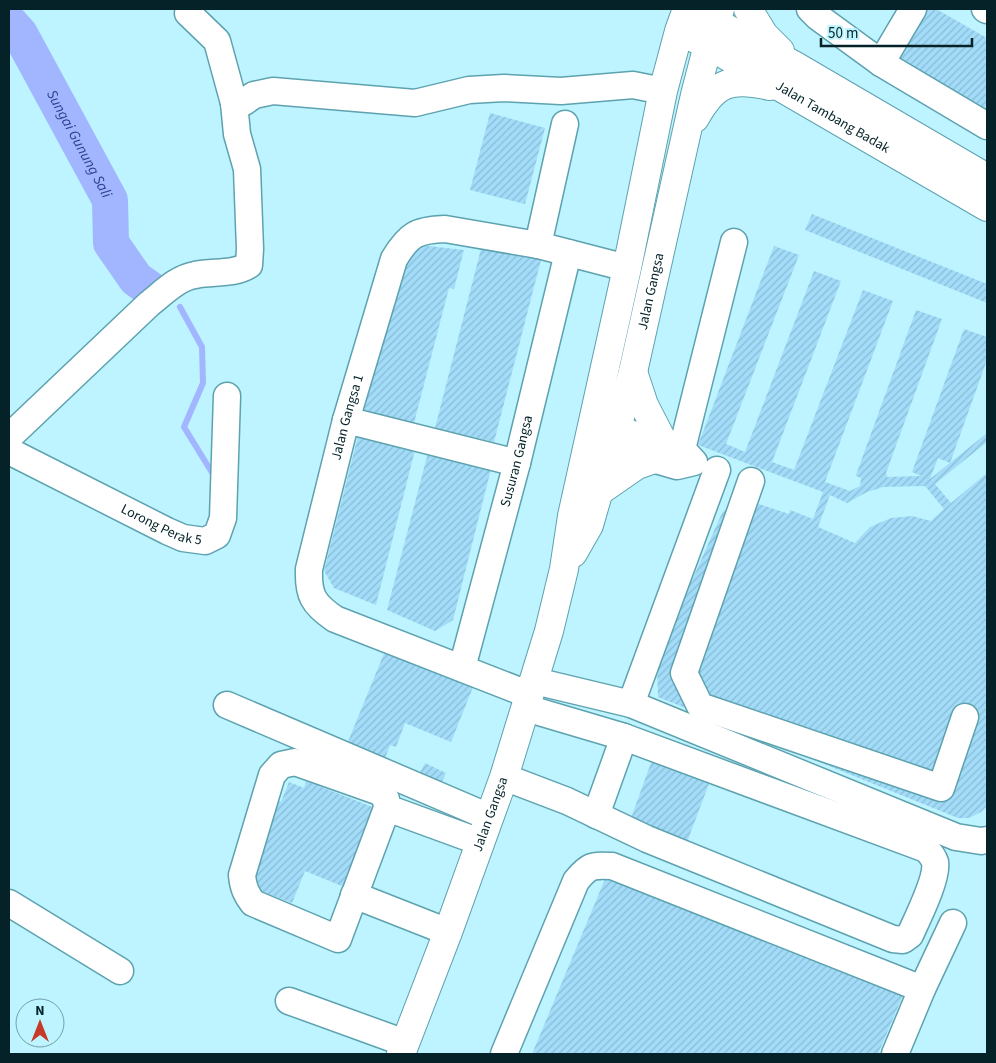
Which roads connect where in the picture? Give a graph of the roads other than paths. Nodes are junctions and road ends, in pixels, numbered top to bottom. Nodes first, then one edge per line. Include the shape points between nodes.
1 (748, 9) edge
2 (810, 9) edge
3 (910, 10) edge
4 (188, 13) dead end
5 (684, 16) edge
6 (714, 25) edge
7 (881, 63) junction
8 (797, 67) junction
9 (781, 89) junction
10 (664, 91) junction
11 (234, 103) junction
12 (565, 124) dead end
13 (987, 126) edge
14 (688, 131) junction
15 (987, 178) edge
16 (984, 205) edge
17 (734, 242) dead end
18 (538, 245) junction
19 (568, 253) junction
20 (627, 268) junction
21 (633, 372) junction
22 (227, 396) dead end
23 (346, 420) junction
24 (602, 435) junction
25 (9, 437) edge
26 (9, 451) edge
27 (667, 451) junction
28 (517, 463) junction
29 (717, 470) dead end
30 (751, 481) dead end
31 (598, 492) junction
32 (564, 569) junction
33 (462, 668) junction
34 (530, 694) junction
35 (631, 704) junction
36 (227, 705) dead end
37 (965, 716) dead end
38 (624, 737) junction
39 (504, 777) junction
40 (387, 808) junction
41 (596, 815) junction
42 (489, 817) junction
43 (987, 840) edge
44 (480, 842) junction
45 (354, 895) junction
46 (9, 903) edge
47 (953, 923) dead end
48 (448, 932) junction
49 (120, 971) dead end
50 (922, 989) junction
51 (289, 1001) dead end
52 (403, 1048) edge
53 (504, 1054) edge
54 (894, 1054) edge

1 - 8 main road via 764,35
2 - 7 street
3 - 7 street
4 - 11 street via 217,41
5 - 6 main road, Jalan Tambang Badak
5 - 10 main road, Jalan Gangsa
6 - 8 main road, Jalan Tambang Badak
6 - 9 main road, Jalan Tambang Badak
6 - 14 main road, Jalan Gangsa
7 - 13 street
8 - 15 main road, Jalan Tambang Badak
9 - 14 main road via 751,82 736,81 724,85 708,96
9 - 16 main road, Jalan Tambang Badak
10 - 11 street via 633,85 560,91 504,88 469,90 415,103 273,91
10 - 20 main road, Jalan Gangsa
11 - 25 street via 237,134 247,169 249,265 241,270 193,275 173,284
12 - 18 street
14 - 21 main road, Jalan Gangsa
17 - 27 street
18 - 19 street, Jalan Gangsa 1
18 - 23 street, Jalan Gangsa 1 via 445,229 415,234 404,243 394,259
19 - 20 street, Jalan Gangsa 1
19 - 28 street, Susuran Gangsa
20 - 24 main road, Jalan Gangsa
21 - 24 main road, Jalan Gangsa
21 - 27 main road via 644,405
22 - 26 street, Lorong Perak 5 via 223,518 217,534 205,541 183,538
23 - 28 street
23 - 33 street, Jalan Gangsa 1 via 309,569 312,599 335,619
24 - 27 street
24 - 31 main road, Jalan Gangsa
24 - 32 main road, Jalan Gangsa via 572,516
27 - 31 main road via 637,465
28 - 33 street, Susuran Gangsa
29 - 35 street
30 - 37 street via 684,674 700,706 941,788
31 - 32 main road, Jalan Gangsa via 589,525
32 - 34 main road, Jalan Gangsa
33 - 34 street, Jalan Gangsa 1
34 - 35 street
34 - 38 street
34 - 39 main road, Jalan Gangsa
35 - 43 street via 956,837
36 - 42 street
38 - 41 street
38 - 41 street via 926,849 935,864 934,876 910,935 904,940 894,939 647,839
39 - 41 street
39 - 42 main road, Jalan Gangsa
40 - 44 street
40 - 45 street
40 - 45 street via 386,799 380,792 295,762 281,765 272,775 242,875 246,895 253,903 338,939
42 - 44 main road, Jalan Gangsa
44 - 48 main road, Jalan Gangsa
45 - 48 street
46 - 49 street
47 - 50 street
48 - 52 main road, Jalan Gangsa
50 - 53 street via 612,866 594,865 576,880
50 - 54 street
51 - 52 street

